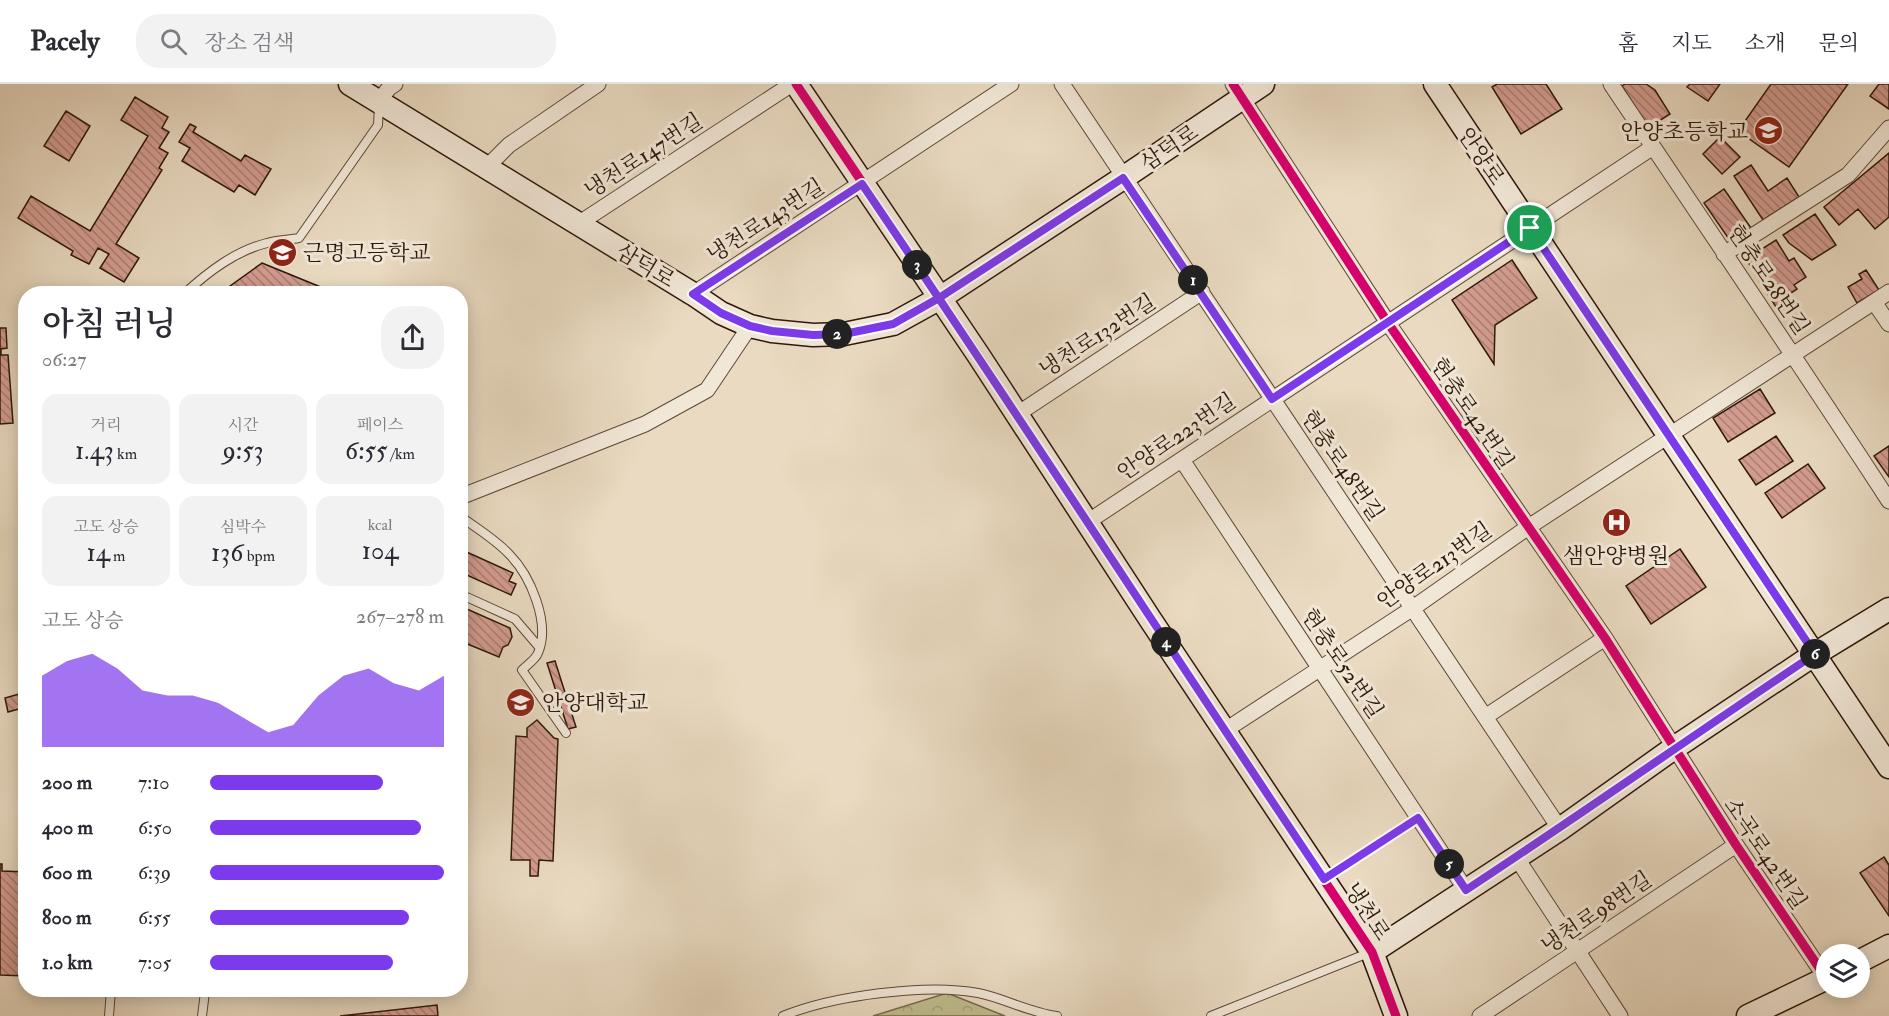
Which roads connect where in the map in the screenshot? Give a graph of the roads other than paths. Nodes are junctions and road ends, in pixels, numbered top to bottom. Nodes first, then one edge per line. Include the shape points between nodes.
1 (350, 84) edge
2 (395, 84) edge
3 (598, 84) edge
4 (794, 84) edge
5 (1011, 84) edge
6 (1062, 84) edge
7 (1263, 84) edge
8 (1435, 84) edge
9 (1611, 84) edge
10 (1238, 91) edge
11 (379, 101) junction
12 (1889, 128) edge
13 (1653, 147) junction
14 (486, 168) junction
15 (1123, 178) junction
16 (862, 184) junction
17 (578, 224) junction
18 (1530, 228) junction
19 (1724, 254) junction
20 (193, 286) edge
21 (1202, 292) junction
22 (1889, 292) edge
23 (693, 294) junction
24 (939, 298) junction
25 (1874, 302) junction
26 (1388, 323) junction
27 (1889, 324) edge
28 (750, 326) junction
29 (1794, 355) junction
30 (1272, 399) junction
31 (1016, 415) junction
32 (1669, 435) junction
33 (1182, 460) junction
34 (468, 494) edge
35 (1889, 501) edge
36 (468, 522) edge
37 (1086, 523) junction
38 (1527, 528) junction
39 (468, 598) edge
40 (1413, 608) junction
41 (1889, 609) edge
42 (1605, 638) junction
43 (539, 647) junction
44 (1815, 654) junction
45 (1320, 669) junction
46 (1485, 717) junction
47 (1224, 731) junction
48 (566, 733) dead end
49 (1674, 748) junction
50 (1889, 767) edge
51 (1418, 818) junction
52 (1560, 829) junction
53 (1736, 845) junction
54 (1516, 857) junction
55 (1324, 879) junction
56 (1466, 890) junction
57 (1889, 946) edge
58 (1578, 951) junction
59 (1372, 952) junction
60 (1870, 956) edge
61 (1816, 962) edge
62 (1816, 983) edge
63 (110, 997) edge
64 (204, 997) edge
65 (109, 1016) edge
66 (202, 1016) edge
67 (783, 1016) edge
68 (1057, 1016) edge
69 (1211, 1016) edge
70 (1396, 1016) edge
71 (1480, 1016) edge
72 (1620, 1016) edge
73 (1748, 1016) edge

1 - 11 street, 삼덕로
2 - 11 street
3 - 14 street via 518,138
4 - 16 street, 냉천로
4 - 17 street, 냉천로147번길
5 - 16 street, 냉천로143번길
6 - 15 street, 현충로48번길
7 - 10 street, 삼덕로
8 - 18 street, 안양로
9 - 13 street, 현충로28번길
10 - 15 street, 삼덕로
10 - 26 street, 현충로42번길
11 - 14 street, 삼덕로
11 - 20 lane via 378,125 299,238 241,252
12 - 19 street via 1848,174
13 - 18 street
13 - 19 street, 현충로28번길
14 - 17 street, 삼덕로
15 - 21 street, 현충로48번길
15 - 24 street, 삼덕로
16 - 23 street, 냉천로143번길
16 - 24 street, 냉천로
17 - 23 street, 삼덕로
18 - 26 street, 안양로223번길
18 - 32 street, 안양로
19 - 29 street, 현충로28번길
21 - 30 street, 현충로48번길
21 - 31 street, 냉천로132번길
22 - 25 street, 안양로213번길
23 - 28 street, 삼덕로
24 - 28 street, 삼덕로 via 893,324 844,334 813,335
24 - 31 street, 냉천로
25 - 27 street
25 - 29 street, 안양로213번길
26 - 30 street, 안양로223번길
26 - 38 street, 현충로42번길
28 - 34 street via 707,390 645,424
29 - 32 street, 안양로213번길
29 - 35 street, 현충로28번길
30 - 33 street, 안양로223번길
30 - 40 street, 현충로48번길
31 - 37 street, 냉천로
32 - 38 street, 안양로213번길
32 - 44 street, 안양로
33 - 37 street, 안양로223번길
33 - 45 street, 현충로52번길
36 - 43 lane via 508,552 524,572 541,615
37 - 47 street, 냉천로
38 - 40 street, 안양로213번길
38 - 42 street, 현충로42번길
39 - 43 lane via 515,619
40 - 45 street, 안양로213번길
40 - 46 street, 현충로48번길
41 - 44 street
42 - 46 street
42 - 49 street, 현충로42번길
43 - 48 lane via 538,655 522,670
44 - 49 street
44 - 50 street, 안양로
45 - 47 street, 안양로213번길
45 - 51 street, 현충로52번길
46 - 52 street, 현충로48번길
47 - 55 street, 냉천로
49 - 52 street
49 - 53 street, 소곡로42번길
51 - 55 lane, 냉천로
51 - 56 street, 현충로52번길
52 - 54 street
53 - 58 street, 냉천로98번길
53 - 61 street, 소곡로42번길
54 - 56 street
54 - 58 street
55 - 59 street, 냉천로
56 - 59 street
57 - 60 street
58 - 71 street, 냉천로98번길
58 - 72 street
59 - 69 lane
59 - 70 street, 냉천로
62 - 73 street
63 - 65 lane
64 - 66 lane
67 - 68 lane via 846,999 924,989 978,993

